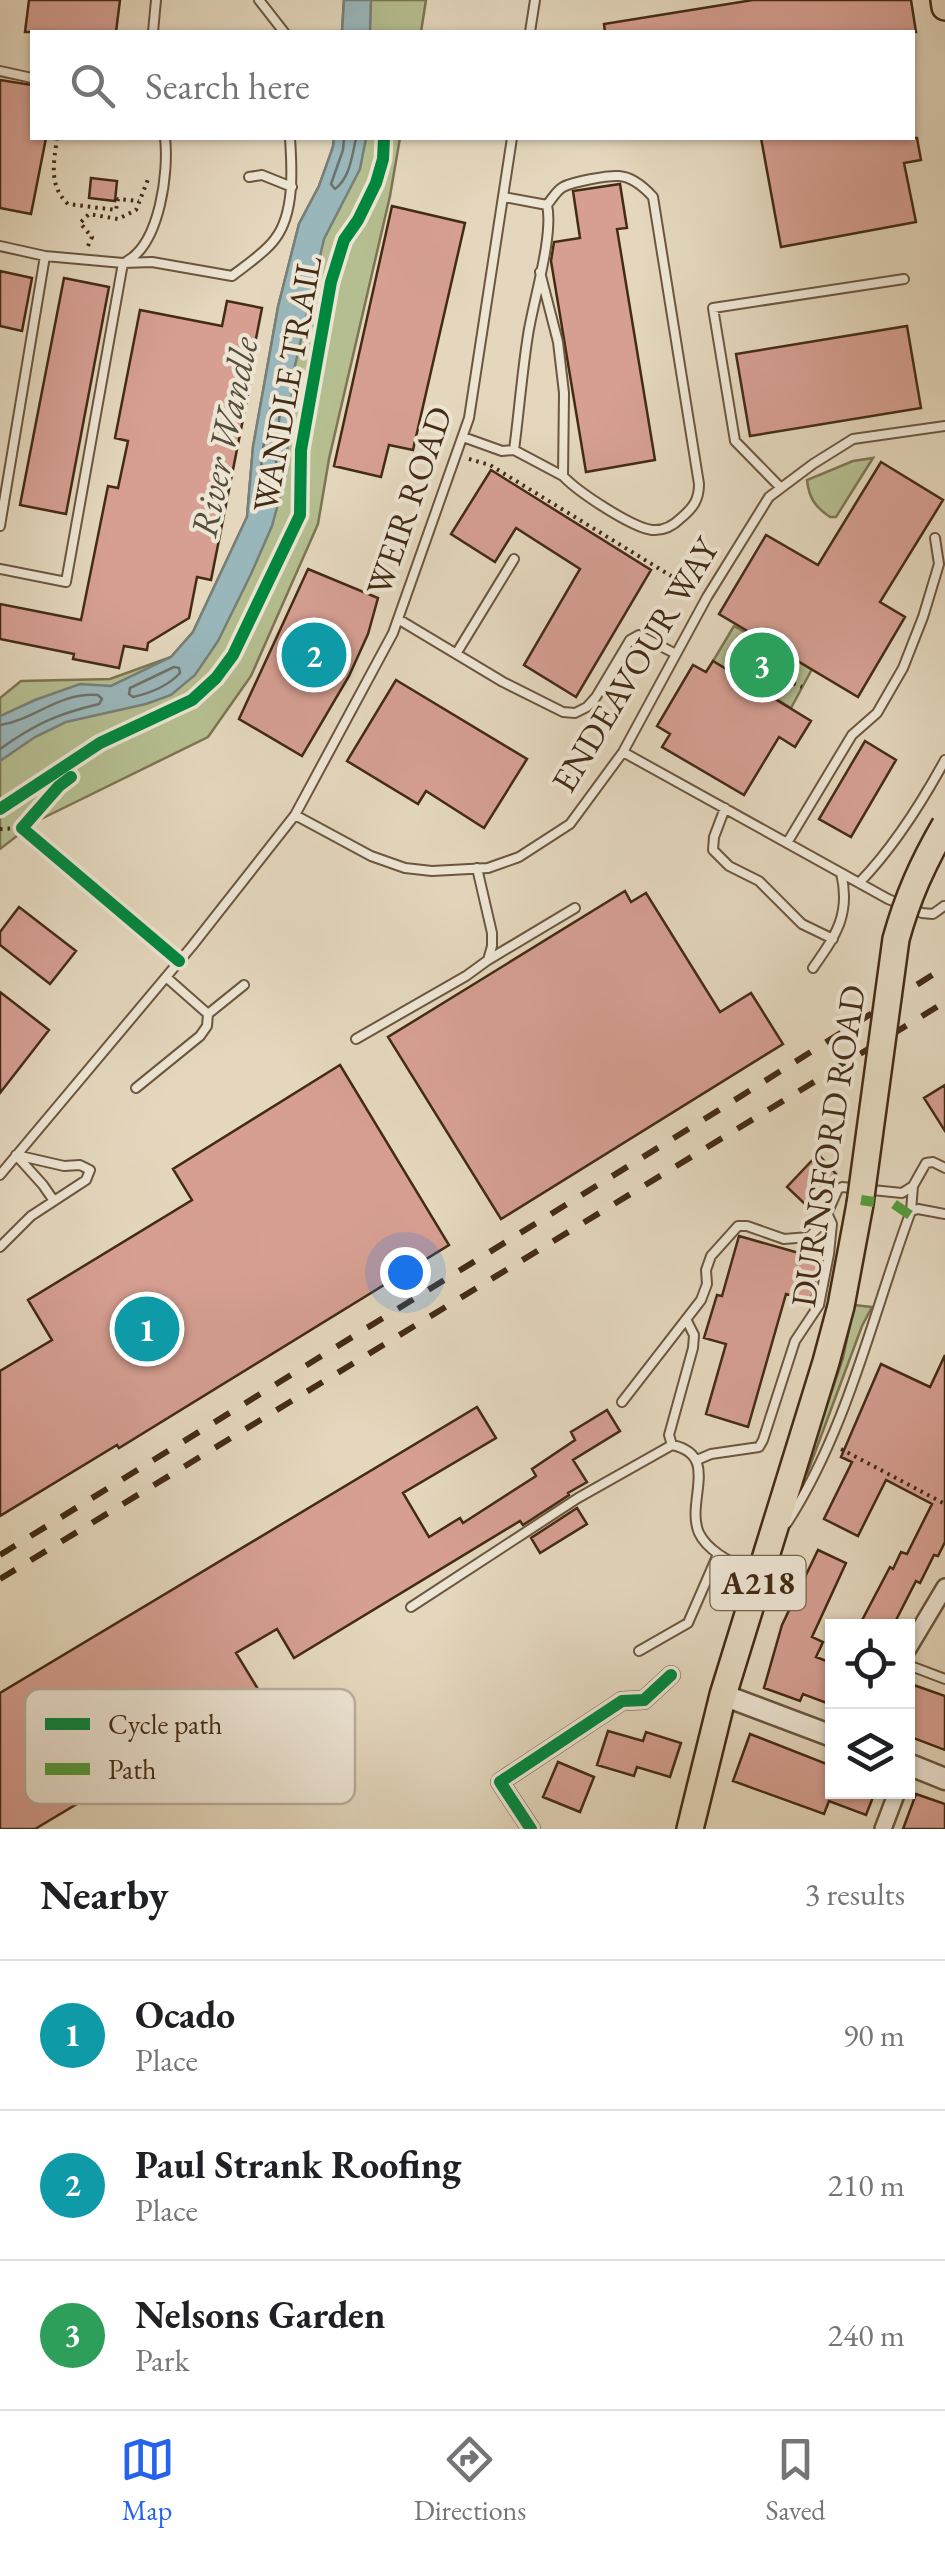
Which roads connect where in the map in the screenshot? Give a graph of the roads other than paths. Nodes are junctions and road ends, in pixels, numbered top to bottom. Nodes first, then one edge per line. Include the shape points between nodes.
1 (156, 0) edge
2 (259, 0) edge
3 (536, 0) edge
4 (153, 30) edge
5 (282, 30) edge
6 (530, 30) edge
7 (0, 71) edge
8 (30, 78) edge
9 (166, 140) edge
10 (290, 140) edge
11 (512, 140) edge
12 (250, 177) dead end
13 (292, 187) junction
14 (504, 197) junction
15 (547, 205) junction
16 (0, 246) edge
17 (45, 256) junction
18 (123, 263) junction
19 (540, 272) junction
20 (904, 279) dead end
21 (945, 426) edge
22 (462, 437) junction
23 (514, 450) junction
24 (563, 476) junction
25 (781, 488) junction
26 (0, 526) edge
27 (935, 538) dead end
28 (514, 559) dead end
29 (0, 569) edge
30 (398, 619) junction
31 (456, 654) junction
32 (676, 654) junction
33 (623, 752) junction
34 (945, 760) edge
35 (724, 808) junction
36 (295, 815) junction
37 (945, 825) edge
38 (787, 843) junction
39 (477, 868) junction
40 (841, 872) junction
41 (859, 882) junction
42 (944, 906) edge
43 (575, 908) dead end
44 (832, 939) junction
45 (488, 960) junction
46 (813, 968) dead end
47 (166, 977) junction
48 (244, 985) dead end
49 (208, 1014) junction
50 (356, 1039) dead end
51 (136, 1088) dead end
52 (16, 1156) junction
53 (945, 1168) edge
54 (0, 1175) edge
55 (912, 1186) junction
56 (54, 1201) junction
57 (912, 1211) junction
58 (827, 1213) junction
59 (945, 1214) edge
60 (0, 1248) edge
61 (686, 1320) junction
62 (622, 1402) dead end
63 (672, 1444) junction
64 (696, 1460) junction
65 (718, 1554) junction
66 (764, 1565) junction
67 (945, 1587) edge
68 (411, 1607) dead end
69 (915, 1637) edge
70 (639, 1651) dead end
71 (915, 1668) edge
72 (671, 1675) dead end
73 (945, 1679) edge
74 (723, 1695) junction
75 (825, 1733) edge
76 (915, 1767) edge
77 (945, 1778) edge
78 (894, 1799) edge
79 (531, 1829) edge
80 (690, 1829) edge
81 (882, 1829) edge

1 - 4 lane
2 - 5 lane
3 - 6 lane
7 - 8 lane
9 - 18 lane via 161,199 144,245
10 - 13 lane
11 - 14 lane, WEIR ROAD
12 - 13 lane
13 - 18 lane via 276,240 232,276
14 - 15 lane
14 - 22 lane, WEIR ROAD
15 - 19 lane
15 - 24 lane via 565,185 618,176 653,197 699,496 675,524 651,530
16 - 17 lane
17 - 18 lane
17 - 26 lane
18 - 29 lane via 66,582
19 - 23 lane
19 - 24 lane via 564,392
20 - 25 lane via 713,308 735,441
21 - 25 lane, ENDEAVOUR WAY via 853,438
22 - 23 lane
22 - 30 lane, WEIR ROAD
23 - 24 lane
25 - 32 lane, ENDEAVOUR WAY via 769,497
27 - 38 lane via 939,564 903,668 878,713 852,734
28 - 31 lane
30 - 31 lane
30 - 36 lane, WEIR ROAD
31 - 32 lane via 575,713 596,698 630,640 639,635
32 - 33 lane, ENDEAVOUR WAY
33 - 35 lane
33 - 39 lane, ENDEAVOUR WAY via 570,824 519,857
34 - 41 lane via 880,862
35 - 38 lane
35 - 44 lane via 713,850 802,924
36 - 39 lane, ENDEAVOUR WAY via 405,868
36 - 47 lane, WEIR ROAD
37 - 66 main road, DURNSFORD ROAD / A218, bridge via 923,863 896,939 841,1306
38 - 40 lane
39 - 45 lane via 492,933
40 - 41 lane
40 - 44 lane via 844,913
41 - 42 lane via 922,913
43 - 45 lane
44 - 46 lane
45 - 50 lane
47 - 49 lane
47 - 52 lane, WEIR ROAD
48 - 49 lane
49 - 51 lane via 200,1036
52 - 54 lane, WEIR ROAD
52 - 56 lane
52 - 56 lane via 90,1170
53 - 55 lane via 926,1163
55 - 57 lane
55 - 58 lane via 902,1193 842,1186
56 - 60 lane
57 - 59 lane
57 - 66 lane via 862,1362 809,1489
58 - 61 lane via 809,1237 784,1239 738,1226 711,1256 701,1300
58 - 64 lane via 832,1224 819,1305 795,1342 763,1440
61 - 62 lane
61 - 63 lane via 693,1348 669,1434
63 - 64 lane
63 - 68 lane
64 - 65 lane via 699,1532
65 - 66 lane
65 - 70 lane via 688,1623
66 - 74 main road, DURNSFORD ROAD / A218
67 - 69 street
71 - 73 lane
72 - 79 street via 644,1700 622,1701 500,1782
74 - 75 street
74 - 80 main road, DURNSFORD ROAD / A218
76 - 77 street
78 - 81 street

